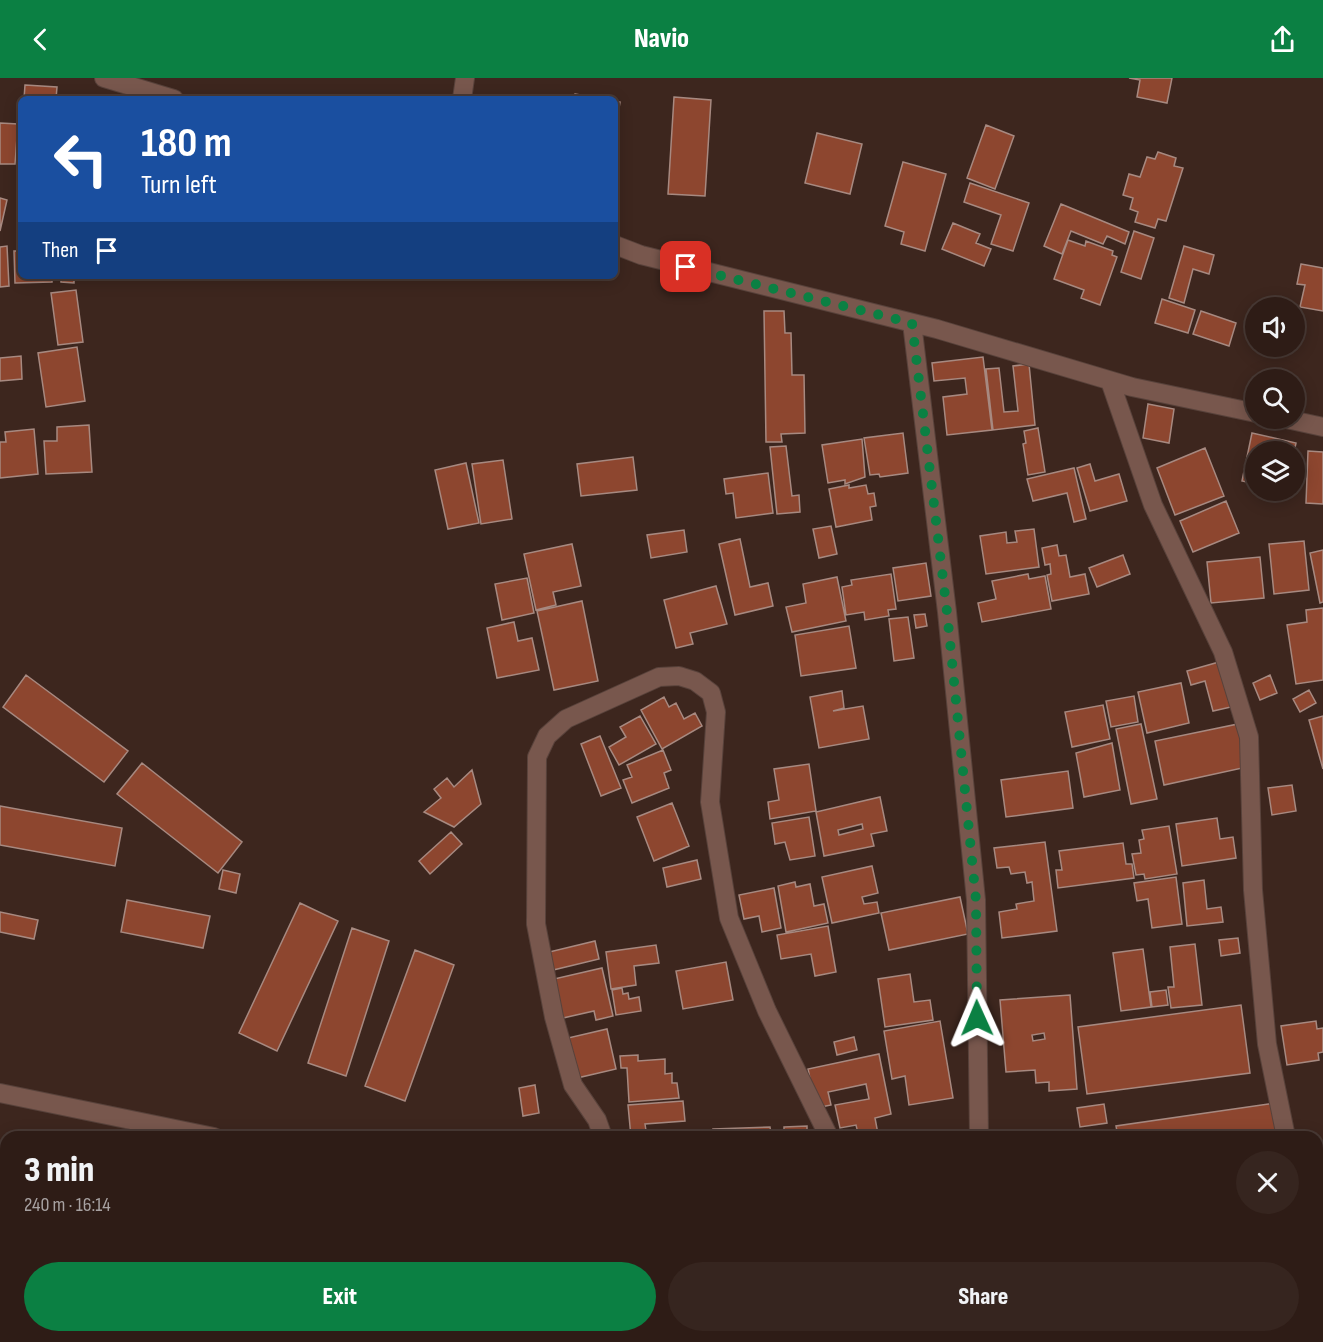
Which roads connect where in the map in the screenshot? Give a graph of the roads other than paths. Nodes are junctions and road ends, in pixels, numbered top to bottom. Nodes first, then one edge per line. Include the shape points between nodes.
1 (104, 78) edge
2 (465, 78) edge
3 (147, 84) edge
4 (169, 96) edge
5 (462, 96) edge
6 (618, 246) edge
7 (912, 323) junction
8 (1110, 381) junction
9 (1245, 411) edge
10 (1305, 423) edge
11 (1323, 427) edge
12 (0, 1093) edge
13 (185, 1131) edge
14 (601, 1131) edge
15 (826, 1131) edge
16 (979, 1131) edge
17 (1286, 1131) edge

1 - 3 street
2 - 5 street
3 - 4 street
6 - 7 street
7 - 8 street
7 - 16 street via 976,900
8 - 9 street
8 - 17 street via 1153,506 1223,652 1249,737 1253,890 1267,1044
10 - 11 street
12 - 13 street
14 - 15 street via 573,1085 554,1017 536,924 537,758 547,736 566,719 659,677 679,676 711,693 716,712 710,802 729,918 767,1011

